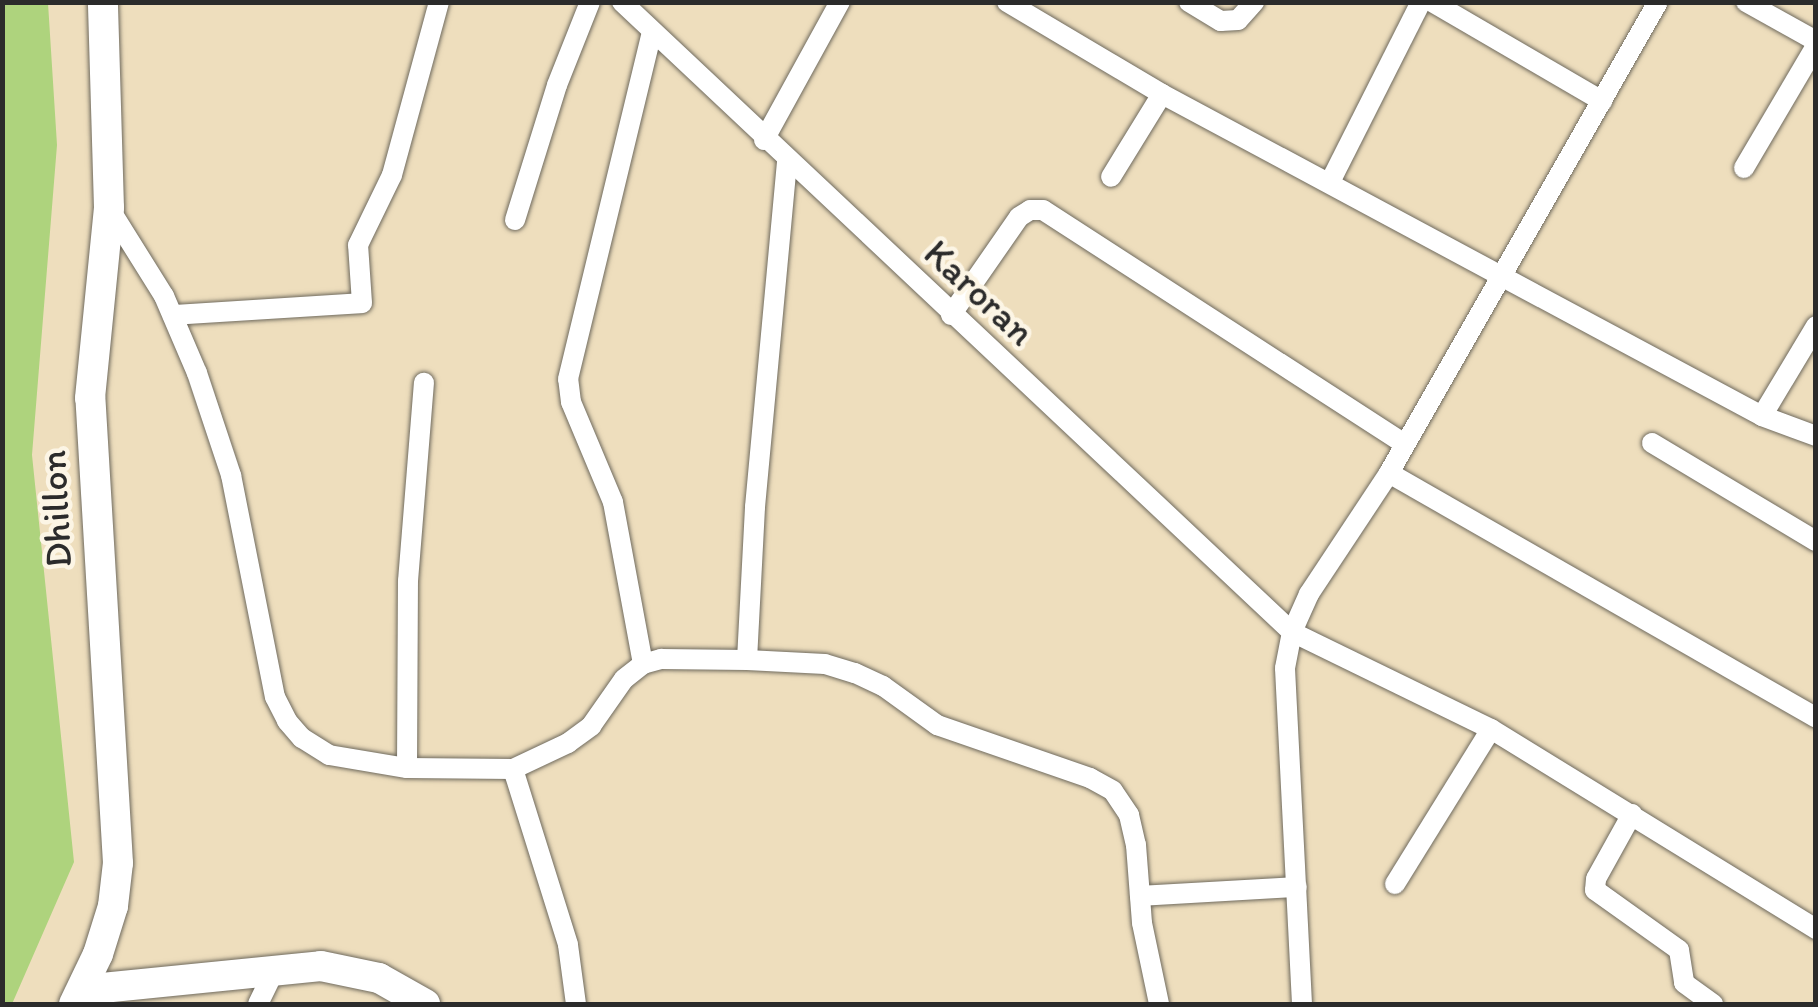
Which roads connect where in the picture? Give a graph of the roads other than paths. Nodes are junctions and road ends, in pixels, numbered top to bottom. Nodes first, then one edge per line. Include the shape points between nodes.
1 (103, 2) edge
2 (439, 2) edge
3 (590, 2) edge
4 (622, 2) edge
5 (840, 2) edge
6 (1007, 2) edge
7 (1188, 2) edge
8 (1254, 2) edge
9 (1421, 2) edge
10 (1432, 2) edge
11 (1658, 2) edge
12 (1746, 2) edge
13 (652, 32) junction
14 (1816, 44) edge
15 (1162, 94) junction
16 (1602, 102) junction
17 (764, 140) junction
18 (787, 162) junction
19 (1744, 168) dead end
20 (1111, 177) dead end
21 (1330, 182) junction
22 (109, 208) junction
23 (515, 220) dead end
24 (1499, 274) junction
25 (173, 315) junction
26 (952, 316) junction
27 (1816, 326) edge
28 (424, 383) dead end
29 (1762, 416) junction
30 (1816, 436) edge
31 (1652, 443) dead end
32 (1405, 444) junction
33 (1388, 473) junction
34 (1816, 541) edge
35 (1292, 632) junction
36 (747, 660) junction
37 (643, 664) junction
38 (1816, 718) edge
39 (1491, 729) junction
40 (406, 768) junction
41 (513, 769) junction
42 (1632, 814) junction
43 (1395, 884) dead end
44 (1297, 887) junction
45 (1140, 896) junction
46 (1816, 929) edge
47 (274, 971) junction
48 (78, 997) edge
49 (258, 1004) edge
50 (426, 1004) edge
51 (576, 1004) edge
52 (1159, 1004) edge
53 (1302, 1004) edge
54 (1713, 1004) edge

1 - 22 street, Dhillon
2 - 25 street via 392,174 358,244 362,302
3 - 23 street
4 - 13 street, Karoran
5 - 17 street
6 - 15 street
7 - 8 street via 1221,22 1238,20
9 - 21 street
10 - 16 street
11 - 16 street
12 - 14 street
13 - 17 street, Karoran
13 - 37 street via 568,379 571,402 613,502
14 - 19 street
15 - 20 street
15 - 21 street
16 - 24 street
17 - 18 street, Karoran
18 - 26 street, Karoran
18 - 36 street via 754,508
21 - 24 street
22 - 25 street
22 - 48 street, Dhillon via 90,398 118,862 113,906
24 - 29 street
24 - 32 street
25 - 40 street via 231,475 275,697 286,721 329,755
26 - 32 street via 1019,217 1042,210
26 - 35 street, Karoran
27 - 29 street
28 - 40 street via 408,581
29 - 30 street
31 - 34 street
32 - 33 street
33 - 35 street via 1309,594
33 - 38 street
35 - 39 street, Karoran
35 - 44 street via 1285,668
36 - 37 street
36 - 45 street via 825,664 855,673 937,725 1113,791 1129,815
37 - 41 street via 591,726
39 - 42 street, Karoran
39 - 43 street
40 - 41 street
41 - 51 street via 568,945
42 - 46 street, Karoran
42 - 54 street via 1595,890 1680,950 1684,983
44 - 45 street
44 - 53 street
45 - 52 street
47 - 48 street
47 - 49 street
47 - 50 street via 350,969

